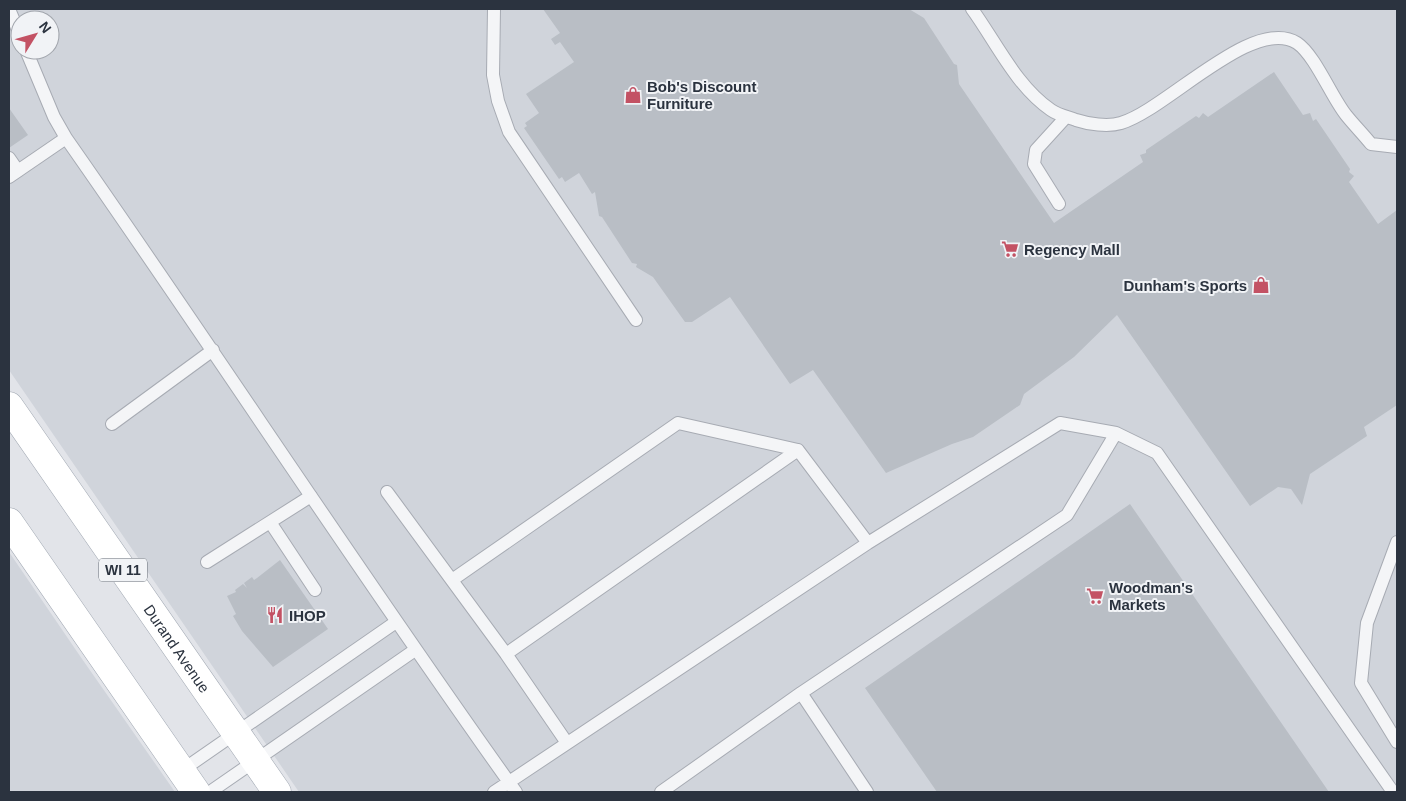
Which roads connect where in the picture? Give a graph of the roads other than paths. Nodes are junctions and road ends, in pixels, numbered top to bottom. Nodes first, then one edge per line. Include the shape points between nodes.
1 (494, 9) edge
2 (972, 9) edge
3 (30, 60) edge
4 (1066, 117) junction
5 (66, 138) junction
6 (1397, 147) edge
7 (9, 158) edge
8 (13, 174) edge
9 (1059, 204) dead end
10 (636, 320) dead end
11 (213, 350) junction
12 (9, 406) edge
13 (112, 424) dead end
14 (1116, 433) junction
15 (798, 450) junction
16 (387, 492) dead end
17 (311, 496) junction
18 (9, 522) edge
19 (270, 522) junction
20 (1397, 542) edge
21 (868, 543) junction
22 (207, 562) dead end
23 (452, 580) junction
24 (315, 590) dead end
25 (396, 622) junction
26 (416, 650) junction
27 (506, 654) junction
28 (801, 693) junction
29 (237, 734) junction
30 (567, 742) junction
31 (1397, 742) edge
32 (255, 760) junction
33 (192, 787) edge
34 (512, 787) edge
35 (277, 792) edge
36 (494, 792) edge
37 (661, 792) edge
38 (867, 792) edge
39 (1393, 792) edge

1 - 10 lane via 493,75 509,132
2 - 4 lane via 1014,71 1041,102
3 - 5 lane
4 - 6 lane via 1085,123 1119,124 1148,111 1232,52 1258,41 1279,38 1297,43 1309,56 1346,115 1371,144
4 - 9 lane via 1036,150 1034,164
5 - 8 lane
5 - 11 lane
7 - 8 lane
11 - 13 lane
11 - 17 lane
12 - 29 main road, Durand Avenue / WI 11
14 - 21 lane via 1060,423
14 - 28 lane via 1067,515
14 - 39 lane via 1157,453
15 - 21 lane
15 - 23 lane via 678,423
15 - 27 lane
16 - 23 lane
17 - 19 lane
17 - 25 lane
18 - 33 main road
19 - 22 lane
19 - 24 lane
20 - 31 lane via 1366,623 1361,684
21 - 30 lane
23 - 27 lane
25 - 26 lane
25 - 29 lane
26 - 32 lane
26 - 34 lane
27 - 30 lane
28 - 37 lane
28 - 38 lane
29 - 32 main road, Durand Avenue / WI 11
29 - 33 lane
30 - 34 lane
32 - 33 lane
32 - 35 main road, Durand Avenue / WI 11
34 - 36 lane

